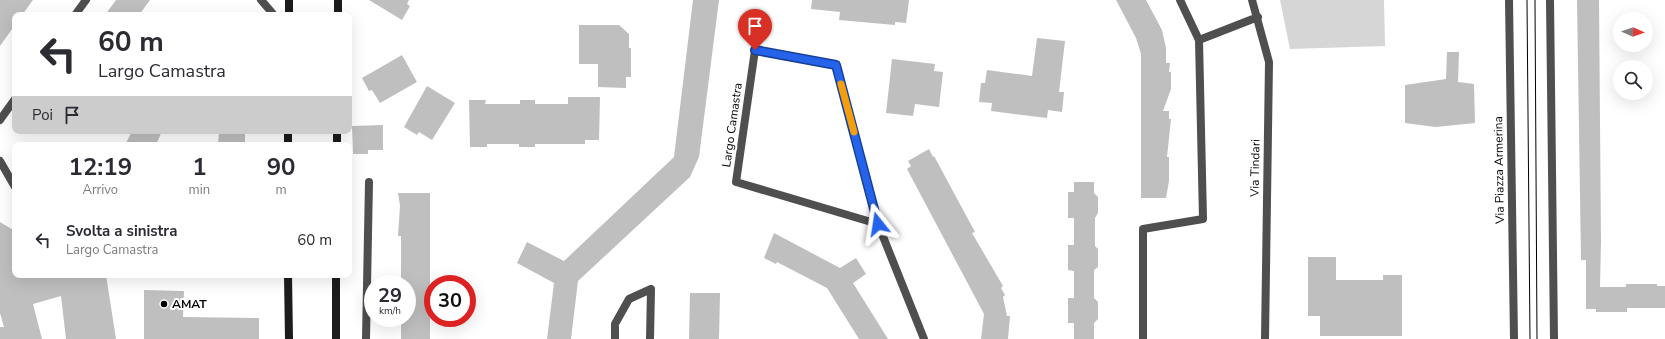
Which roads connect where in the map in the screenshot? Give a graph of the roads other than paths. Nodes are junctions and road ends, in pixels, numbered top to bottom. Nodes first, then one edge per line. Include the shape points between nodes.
1 (86, 0) edge
2 (262, 0) edge
3 (289, 0) edge
4 (338, 0) edge
5 (1180, 0) edge
6 (1252, 0) edge
7 (1509, 0) edge
8 (1550, 0) edge
9 (77, 12) edge
10 (272, 12) edge
11 (289, 12) edge
12 (338, 12) edge
13 (1258, 17) junction
14 (1199, 40) junction
15 (12, 103) edge
16 (0, 120) edge
17 (0, 161) edge
18 (12, 182) edge
19 (369, 182) dead end
20 (878, 224) junction
21 (288, 278) edge
22 (336, 278) edge
23 (288, 339) edge
24 (336, 339) edge
25 (366, 339) edge
26 (615, 339) edge
27 (650, 339) edge
28 (924, 339) edge
29 (1143, 339) edge
30 (1265, 339) edge
31 (1514, 339) edge
32 (1554, 339) edge

1 - 9 street
2 - 10 street
3 - 11 main road
4 - 12 main road
5 - 14 street
6 - 13 street, Via Tindari
7 - 31 street, Via Piazza Armerina
8 - 32 street
13 - 14 street
13 - 30 street, Via Tindari via 1269,62
14 - 29 street via 1203,219 1143,229
15 - 16 street
17 - 18 street
19 - 25 street
20 - 20 street, Largo Camastra via 736,182 755,50 836,65
20 - 28 street, Largo Camastra
21 - 23 main road
22 - 24 main road
26 - 27 street via 615,324 629,299 651,290

